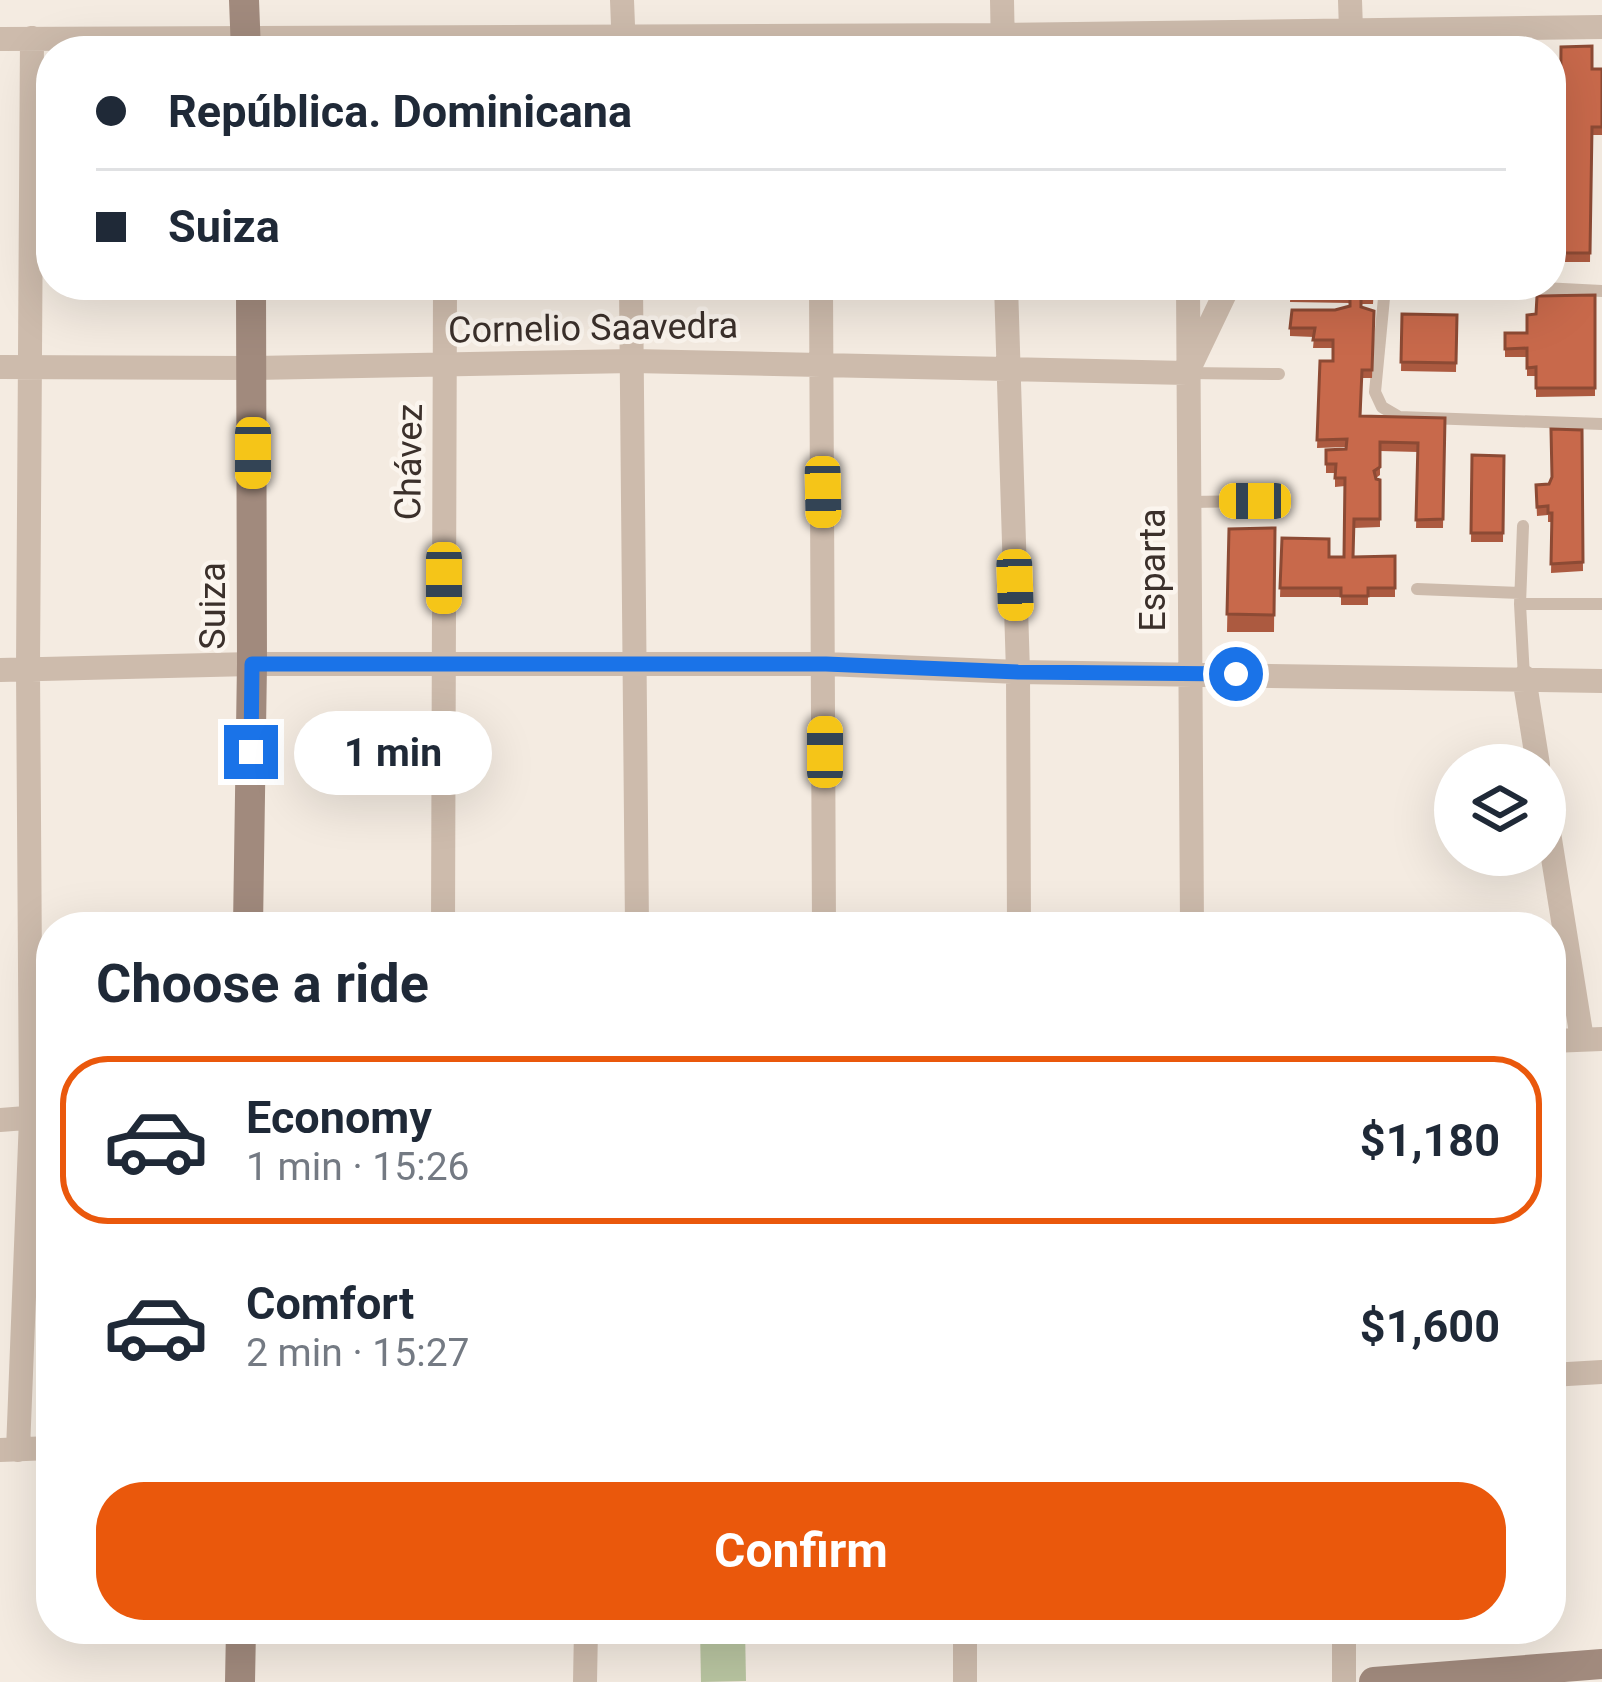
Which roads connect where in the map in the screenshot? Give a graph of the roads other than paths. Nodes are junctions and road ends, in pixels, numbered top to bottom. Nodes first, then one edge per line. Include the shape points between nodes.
1 (244, 0) edge
2 (622, 0) edge
3 (1002, 0) edge
4 (1350, 0) edge
5 (1433, 0) edge
6 (1602, 27) edge
7 (246, 36) edge
8 (624, 36) edge
9 (1002, 36) edge
10 (1346, 36) edge
11 (1436, 36) edge
12 (1478, 36) edge
13 (32, 38) junction
14 (36, 38) edge
15 (0, 39) edge
16 (1566, 289) edge
17 (1602, 291) edge
18 (251, 300) edge
19 (445, 300) edge
20 (631, 300) edge
21 (821, 300) edge
22 (1006, 300) edge
23 (1188, 300) edge
24 (1222, 300) edge
25 (1384, 300) edge
26 (633, 361) junction
27 (820, 364) junction
28 (446, 366) junction
29 (0, 367) edge
30 (30, 367) junction
31 (1006, 367) junction
32 (253, 368) junction
33 (1187, 373) junction
34 (1279, 374) dead end
35 (1602, 424) edge
36 (1255, 501) dead end
37 (1190, 502) junction
38 (1523, 526) dead end
39 (1417, 589) dead end
40 (1520, 598) junction
41 (1602, 604) edge
42 (443, 663) junction
43 (636, 663) junction
44 (252, 664) junction
45 (826, 664) junction
46 (28, 669) junction
47 (0, 670) edge
48 (1018, 672) junction
49 (1188, 673) junction
50 (1524, 676) junction
51 (1602, 681) edge
52 (1535, 744) edge
53 (1559, 876) edge
54 (248, 912) edge
55 (443, 912) edge
56 (637, 912) edge
57 (824, 912) edge
58 (1019, 912) edge
59 (1192, 912) edge
60 (36, 945) edge
61 (1592, 1039) edge
62 (36, 1117) edge
63 (0, 1120) edge
64 (36, 1169) edge
65 (1602, 1372) edge
66 (1566, 1374) edge
67 (9, 1450) edge
68 (241, 1644) edge
69 (586, 1644) edge
70 (965, 1644) edge
71 (1344, 1644) edge
72 (1602, 1664) edge
73 (240, 1682) edge
74 (585, 1682) edge
75 (964, 1682) edge
76 (1344, 1682) edge
77 (1374, 1682) edge

1 - 7 street
2 - 8 street
3 - 9 street
4 - 10 street
5 - 11 street
6 - 12 street
13 - 14 street
13 - 15 street
13 - 30 street
16 - 17 lane
18 - 32 street, Suiza
19 - 28 street, Chávez
20 - 26 street
21 - 27 street
22 - 31 street
23 - 33 street, Esparta
24 - 33 street
25 - 35 lane via 1375,392 1382,407 1400,417
26 - 27 street, Cornelio Saavedra
26 - 28 street, Cornelio Saavedra
26 - 43 street
27 - 31 street, Cornelio Saavedra
27 - 45 street
28 - 32 street, Cornelio Saavedra
28 - 42 street, Chávez
29 - 30 street, Cornelio Saavedra
30 - 32 street, Cornelio Saavedra
30 - 46 street
31 - 33 street, Cornelio Saavedra
31 - 48 street
32 - 44 street, Suiza
33 - 34 lane
33 - 37 street, Esparta
36 - 37 lane
37 - 49 street, Esparta
38 - 40 lane
39 - 40 lane
40 - 41 lane
40 - 50 lane
42 - 43 street
42 - 44 street
42 - 55 street, Chávez
43 - 45 street
43 - 56 street
44 - 46 street
44 - 54 street, Suiza
45 - 48 street
45 - 57 street
46 - 47 street
46 - 60 street
48 - 49 street
48 - 58 street
49 - 50 street
49 - 59 street, Esparta
50 - 51 street
50 - 52 street
53 - 61 street
62 - 63 street
64 - 67 street
65 - 66 street
68 - 73 street
69 - 74 street
70 - 75 street
71 - 76 street
72 - 77 street

